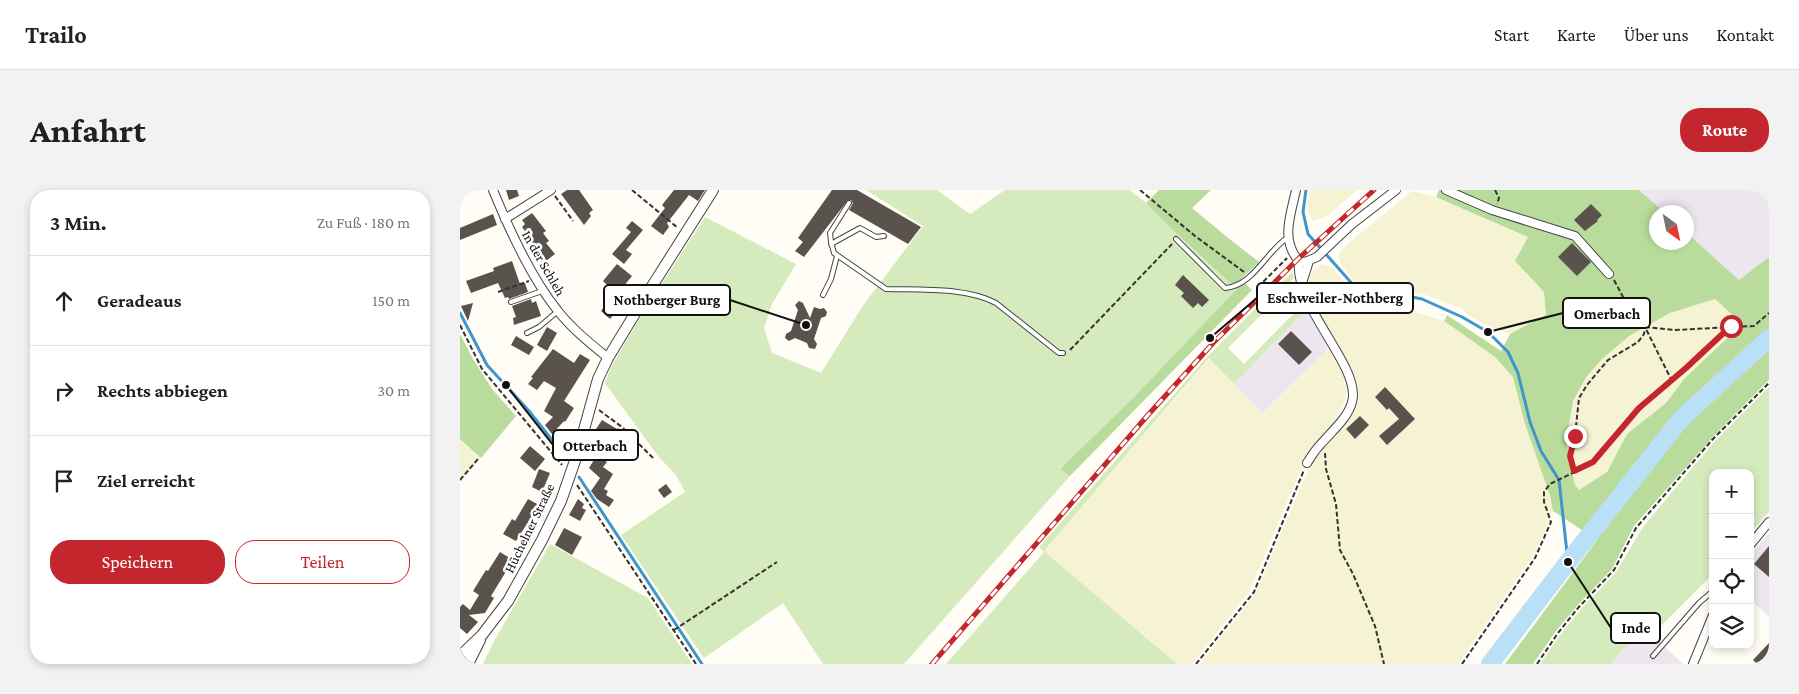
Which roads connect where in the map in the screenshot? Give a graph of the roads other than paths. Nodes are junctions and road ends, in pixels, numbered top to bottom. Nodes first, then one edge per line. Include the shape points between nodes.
1 (492, 190) edge
2 (551, 190) edge
3 (713, 190) edge
4 (1296, 190) edge
5 (1396, 190) edge
6 (1446, 190) edge
7 (849, 203) dead end
8 (505, 219) junction
9 (884, 236) dead end
10 (1287, 238) junction
11 (1176, 239) road end
12 (831, 244) junction
13 (838, 256) junction
14 (1299, 261) junction
15 (1309, 261) junction
16 (1610, 274) road end
17 (1302, 283) junction
18 (544, 290) junction
19 (824, 295) dead end
20 (511, 302) dead end
21 (558, 311) junction
22 (527, 333) dead end
23 (1063, 354) road end
24 (608, 358) junction
25 (1307, 463) road end
26 (1769, 522) edge
27 (1754, 541) edge
28 (1709, 594) edge
29 (1709, 625) edge
30 (482, 635) junction
31 (460, 656) edge
32 (1653, 656) dead end
33 (468, 664) edge
34 (1693, 664) edge

1 - 8 street, In der Schleh
2 - 8 street
3 - 24 street, Hüchelner Straße
4 - 10 street
5 - 15 street
6 - 16 street via 1492,210 1575,236
7 - 12 lane via 830,233
8 - 18 street, In der Schleh
9 - 12 lane via 876,237 860,228
10 - 11 lane via 1250,277 1225,288
10 - 14 street
12 - 13 lane
13 - 19 lane
13 - 23 lane via 886,289 965,292 988,298
14 - 15 street
14 - 17 street
15 - 17 street
17 - 25 street via 1353,388 1352,402 1337,427
18 - 20 lane
18 - 21 street, In der Schleh
21 - 22 lane
21 - 24 street, In der Schleh
24 - 30 street, Hüchelner Straße via 598,380 561,501 508,601
26 - 27 street
28 - 32 lane
29 - 34 street
30 - 31 street, Hüchelner Straße
30 - 33 street, Hüchelner Straße

